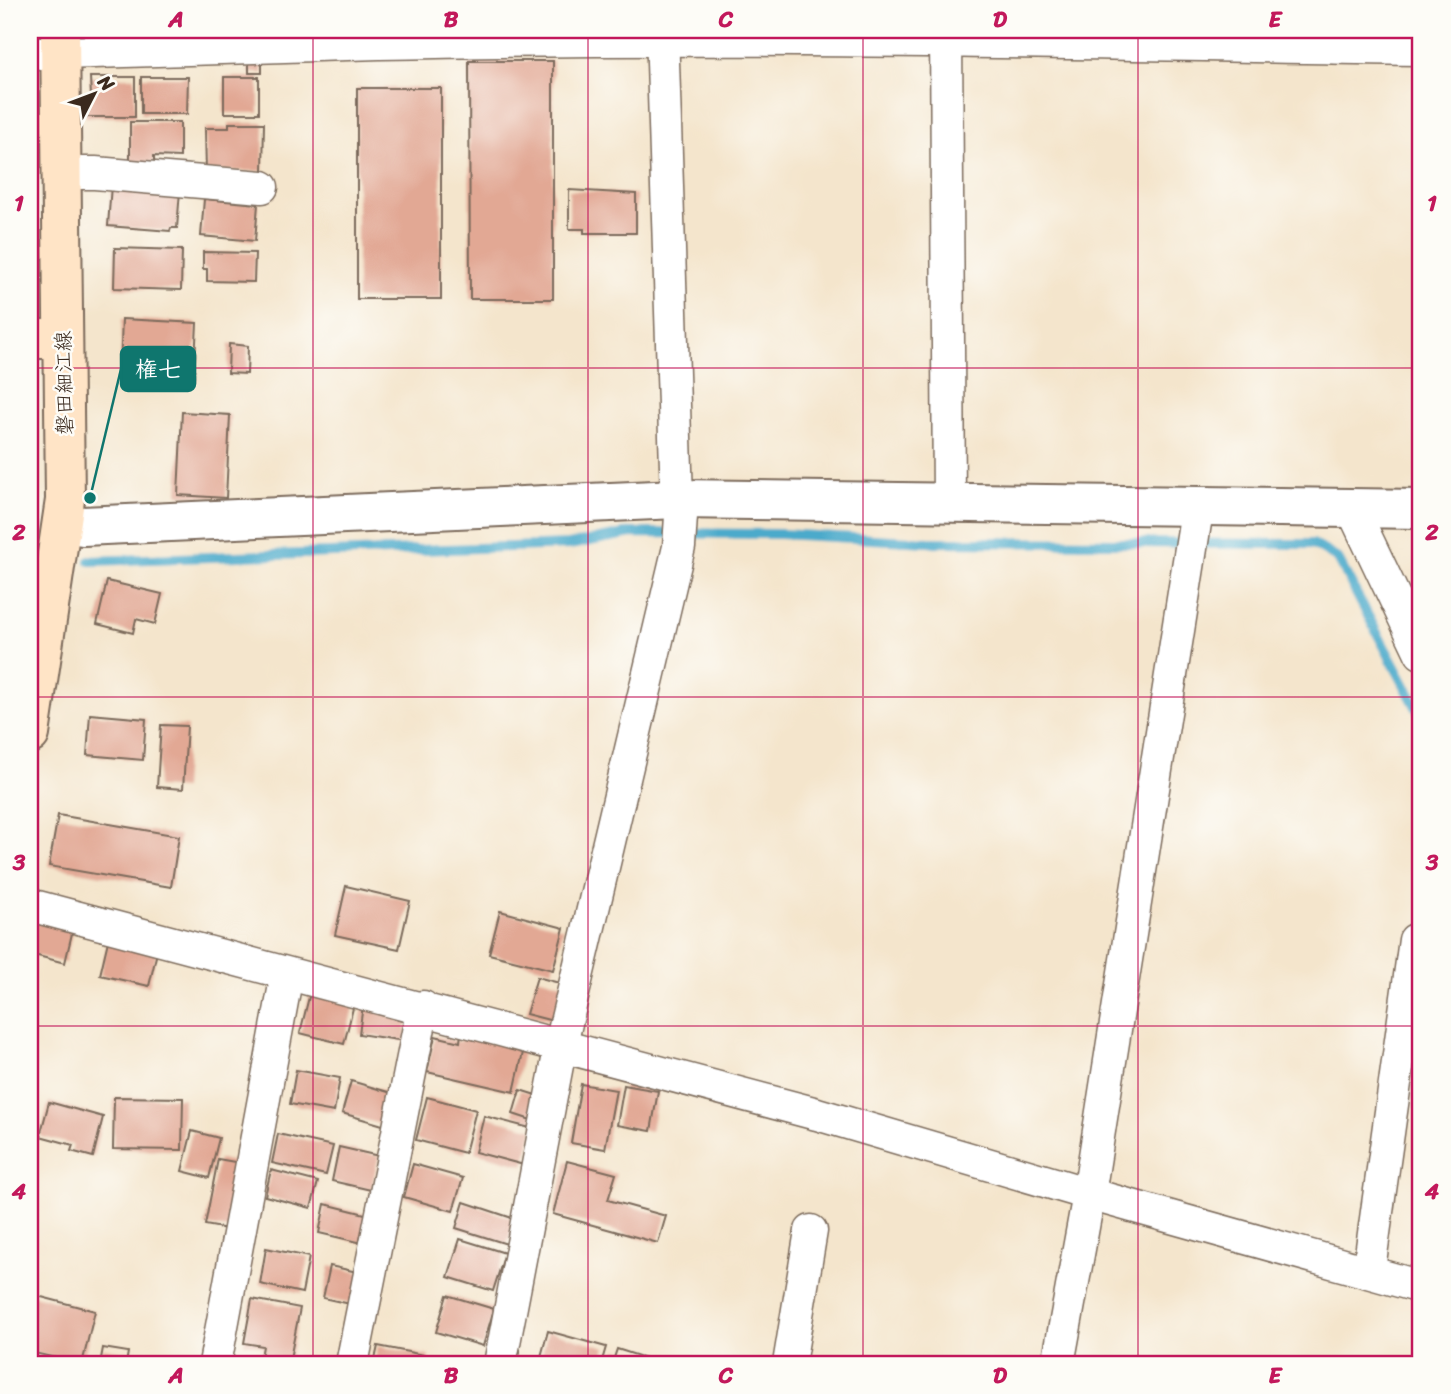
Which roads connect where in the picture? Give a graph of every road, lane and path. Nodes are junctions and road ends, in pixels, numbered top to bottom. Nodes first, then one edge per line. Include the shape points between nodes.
1 (662, 35) edge
2 (946, 35) edge
3 (381, 36) edge
4 (50, 46) edge
5 (1421, 49) edge
6 (61, 173) junction
7 (262, 187) dead end
8 (46, 339) edge
9 (949, 503) junction
10 (1352, 508) junction
11 (1421, 509) edge
12 (1197, 513) junction
13 (679, 521) junction
14 (63, 523) junction
15 (1421, 653) edge
16 (35, 665) edge
17 (30, 734) edge
18 (30, 905) edge
19 (1415, 940) dead end
20 (287, 974) junction
21 (423, 1007) junction
22 (561, 1044) junction
23 (1089, 1194) junction
24 (811, 1231) dead end
25 (1369, 1269) junction
26 (1421, 1287) edge
27 (215, 1364) edge
28 (352, 1364) edge
29 (500, 1364) edge
30 (789, 1364) edge
31 (1058, 1364) edge

1 - 2 street
1 - 3 street
1 - 13 street
2 - 5 street
2 - 9 street
3 - 4 street
4 - 6 main road, 磐田細江線
6 - 7 street
6 - 8 main road, 磐田細江線
8 - 14 main road, 磐田細江線
9 - 12 street
9 - 13 street
10 - 11 street
10 - 12 street
10 - 15 street
12 - 23 street
13 - 14 street
13 - 22 street
14 - 16 main road, 磐田細江線
16 - 17 main road, 磐田細江線
18 - 20 street
19 - 25 street
20 - 21 street
20 - 27 street
21 - 22 street
21 - 28 street
22 - 23 street
22 - 29 street
23 - 25 street
23 - 31 street
24 - 30 street
25 - 26 street

